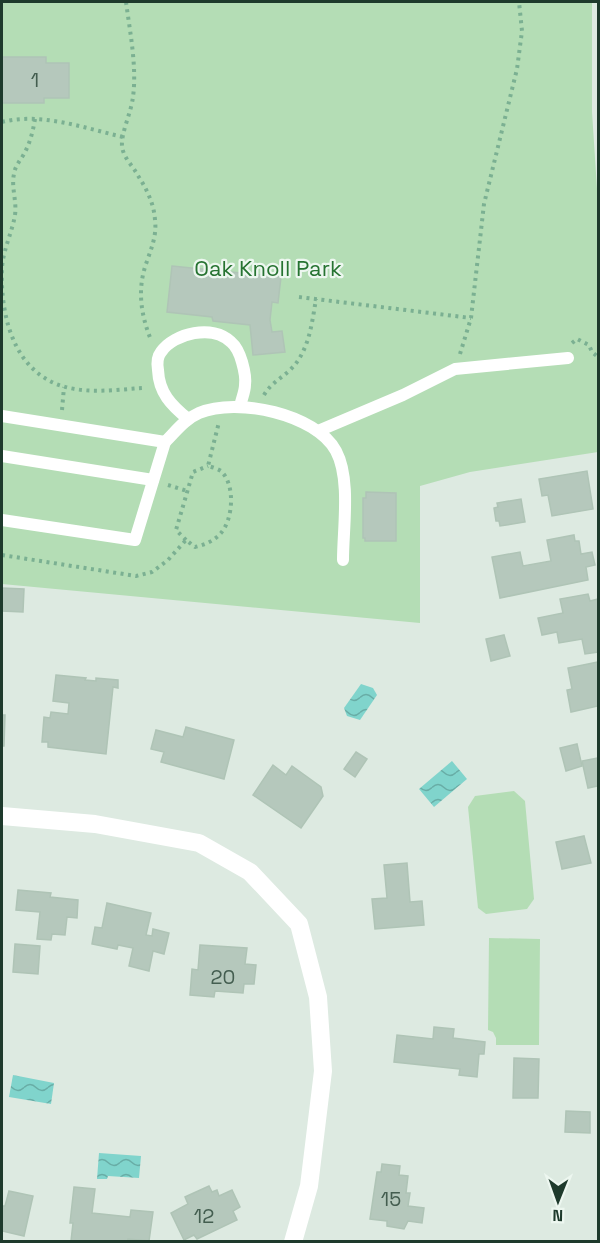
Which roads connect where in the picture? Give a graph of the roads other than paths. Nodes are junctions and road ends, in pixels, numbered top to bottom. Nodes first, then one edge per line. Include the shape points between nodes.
1 (568, 358) dead end
2 (240, 407) junction
3 (2, 416) edge
4 (188, 419) junction
5 (318, 431) junction
6 (165, 442) junction
7 (2, 456) edge
8 (153, 480) junction
9 (2, 520) edge
10 (343, 560) dead end
11 (2, 816) edge
12 (293, 1242) edge

1 - 5 lane via 455,369
2 - 4 lane via 211,409
2 - 4 lane via 245,384 233,343 224,336 192,334 159,353 158,363 160,385 168,401
2 - 5 lane via 294,419
3 - 6 lane
4 - 6 lane
5 - 10 lane via 336,451 341,464
6 - 8 lane
7 - 8 lane
8 - 9 lane via 135,540
11 - 12 street via 95,824 199,843 250,873 298,924 318,997 323,1071 309,1186

